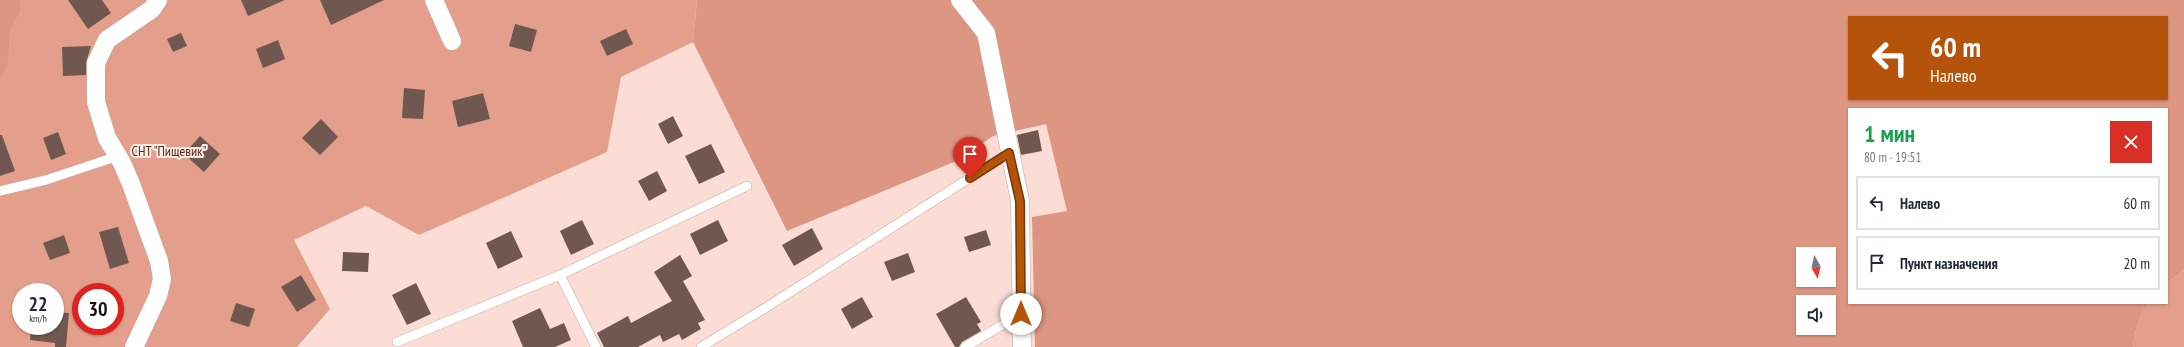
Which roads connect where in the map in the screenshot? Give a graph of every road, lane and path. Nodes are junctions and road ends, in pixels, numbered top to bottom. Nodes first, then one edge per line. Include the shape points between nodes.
1 (158, 0) edge
2 (434, 0) edge
3 (960, 0) edge
4 (452, 41) dead end
5 (1009, 153) junction
6 (118, 156) junction
7 (748, 186) dead end
8 (0, 191) edge
9 (560, 275) junction
10 (1021, 314) junction
11 (397, 342) dead end
12 (134, 347) edge
13 (596, 347) edge
14 (700, 347) edge
15 (965, 347) edge
16 (1022, 347) edge

1 - 6 street via 152,9 107,40 96,63 96,102 107,138
2 - 4 street
3 - 5 street via 986,33
5 - 10 street via 1020,201
5 - 14 lane
6 - 8 lane via 46,180
6 - 12 street via 152,240 162,279 158,296
7 - 9 lane
9 - 11 lane
9 - 13 lane
10 - 15 lane
10 - 16 street

